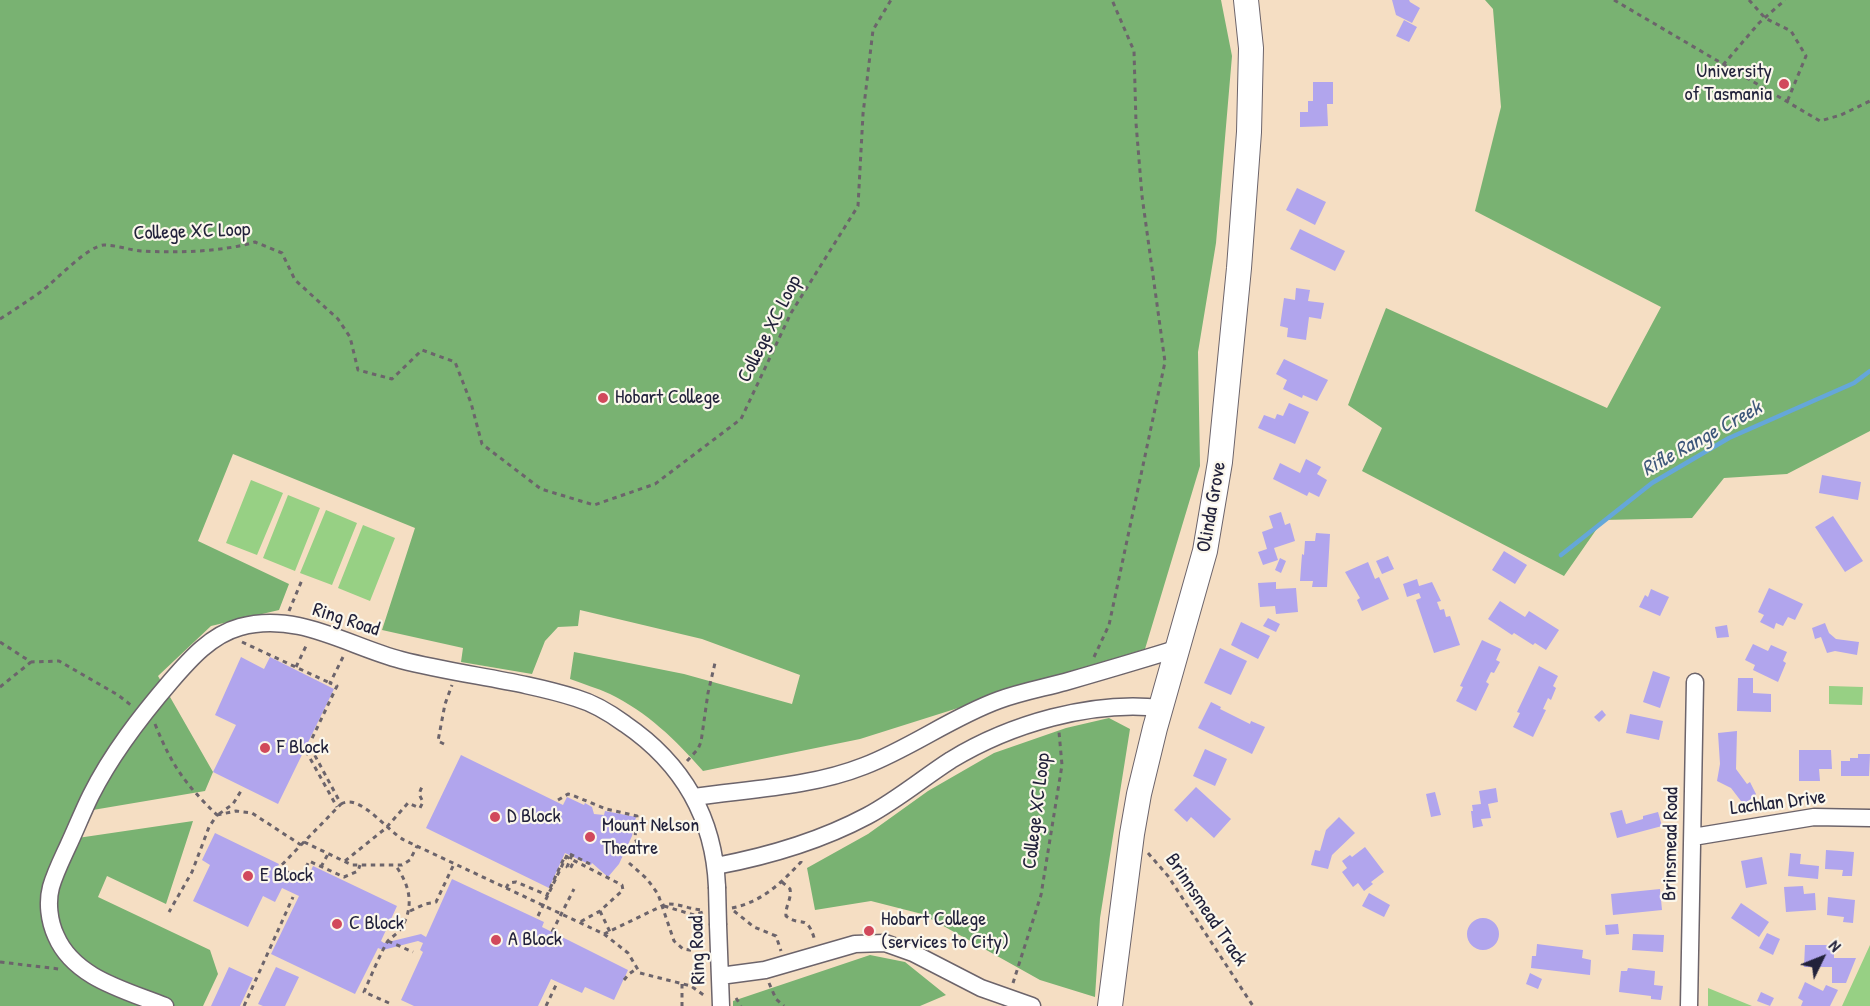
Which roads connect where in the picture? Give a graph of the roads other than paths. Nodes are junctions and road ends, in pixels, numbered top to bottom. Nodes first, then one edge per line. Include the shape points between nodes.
1 (1246, 0) edge
2 (1179, 648) junction
3 (1695, 682) dead end
4 (1161, 708) junction
5 (694, 796) junction
6 (1870, 819) edge
7 (1693, 837) junction
8 (716, 866) junction
9 (720, 976) junction
10 (715, 1002) edge
11 (165, 1006) edge
12 (1032, 1006) edge
13 (1110, 1006) edge
14 (1689, 1006) edge

1 - 2 main road, Olinda Grove via 1251,48 1249,132 1227,406 1205,551
2 - 4 main road, Olinda Grove
2 - 5 street via 986,705 892,754 838,775
3 - 7 street, Brinsmead Road
4 - 8 street via 1118,705 1088,709 1018,729 953,759 870,815 797,847
4 - 13 main road, Olinda Grove via 1132,834
5 - 8 street, Ring Road
5 - 11 street, Ring Road via 676,770 640,734 612,714 578,699 402,660 314,630 284,624 262,623 221,634 187,662 149,718 116,753 91,794 50,888 49,910 55,934 66,954 85,972
6 - 7 street, Lachlan Drive via 1814,817
7 - 14 street, Brinsmead Road
8 - 9 street, Ring Road, bridge
9 - 10 street, Ring Road
9 - 12 street via 765,970 855,944 885,943 913,952 1008,999

